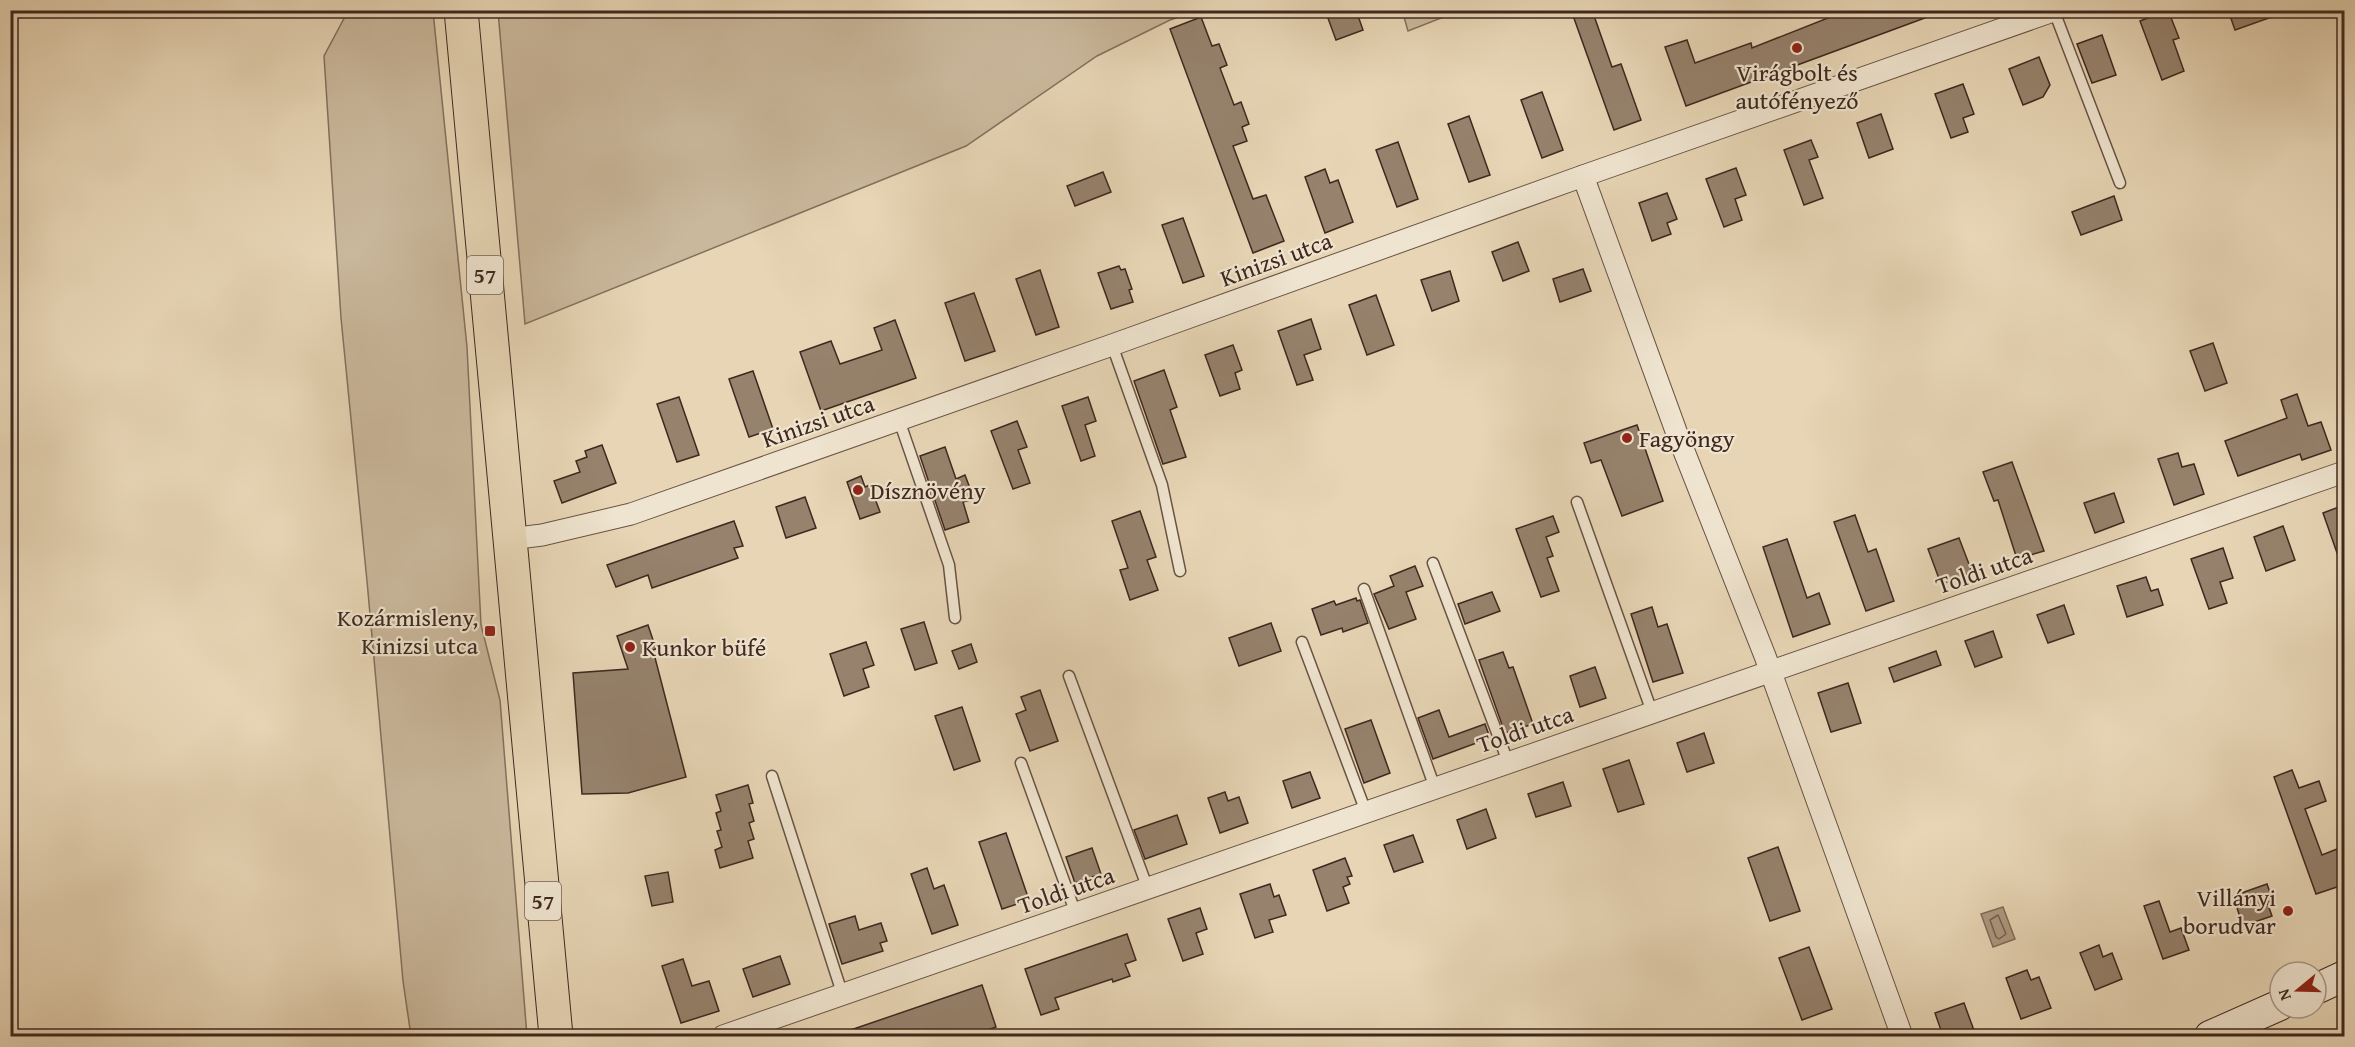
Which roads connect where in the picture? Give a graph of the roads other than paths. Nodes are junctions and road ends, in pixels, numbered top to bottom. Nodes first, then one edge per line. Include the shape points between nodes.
1 (461, 10) edge
2 (2055, 11) edge
3 (1583, 176) junction
4 (2120, 183) dead end
5 (1112, 345) junction
6 (899, 420) junction
7 (2344, 472) edge
8 (1577, 502) dead end
9 (510, 539) junction
10 (1433, 563) dead end
11 (1180, 571) dead end
12 (1364, 589) dead end
13 (955, 618) dead end
14 (1302, 642) dead end
15 (1770, 672) junction
16 (1069, 676) dead end
17 (1652, 712) junction
18 (1508, 762) junction
19 (1021, 763) dead end
20 (771, 776) dead end
21 (1435, 788) junction
22 (1366, 812) junction
23 (1148, 889) junction
24 (1076, 914) junction
25 (2344, 976) edge
26 (2328, 983) edge
27 (843, 996) junction
28 (2268, 1010) edge
29 (556, 1036) edge
30 (723, 1036) edge
31 (1902, 1036) edge
32 (2210, 1036) edge

1 - 9 main road, 57
2 - 3 street, Kinizsi utca
2 - 4 lane
3 - 5 street, Kinizsi utca
3 - 15 street
5 - 6 street, Kinizsi utca
5 - 11 lane via 1162,484
6 - 9 street, Kinizsi utca via 631,514
6 - 13 lane via 950,565
7 - 15 street, Toldi utca
8 - 17 lane
9 - 29 main road, 57
10 - 18 lane
12 - 21 lane
14 - 22 lane
15 - 17 street, Toldi utca
15 - 31 street
16 - 23 lane
17 - 18 street, Toldi utca
18 - 21 street, Toldi utca
19 - 24 lane
20 - 27 lane
21 - 22 street, Toldi utca
22 - 23 street, Toldi utca
23 - 24 street, Toldi utca
24 - 27 street, Toldi utca
25 - 26 main road
27 - 30 street, Toldi utca
28 - 32 main road

